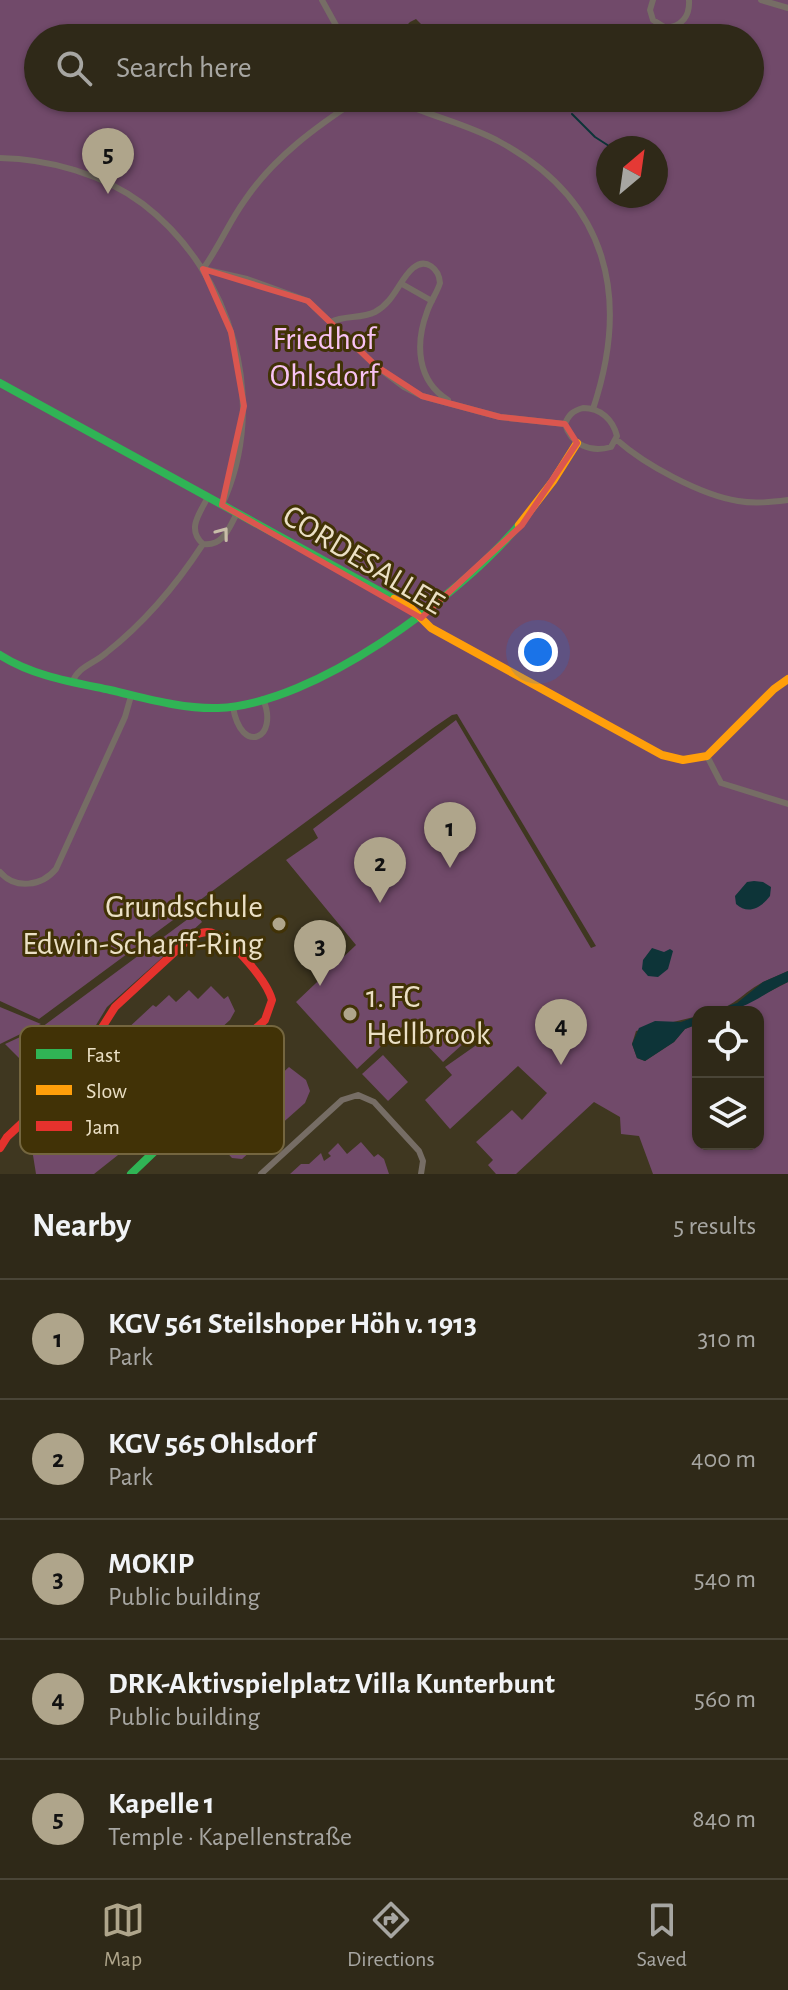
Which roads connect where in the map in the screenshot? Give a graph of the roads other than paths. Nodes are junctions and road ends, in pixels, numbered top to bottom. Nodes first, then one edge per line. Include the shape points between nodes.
1 (322, 0) edge
2 (653, 0) edge
3 (689, 0) edge
4 (761, 0) edge
5 (788, 8) edge
6 (335, 24) edge
7 (660, 24) edge
8 (677, 24) edge
9 (342, 112) edge
10 (427, 112) edge
11 (0, 158) edge
12 (203, 269) junction
13 (402, 284) junction
14 (432, 301) junction
15 (331, 322) junction
16 (0, 383) edge
17 (454, 404) junction
18 (593, 409) junction
19 (565, 424) junction
20 (617, 440) junction
21 (577, 443) junction
22 (208, 497) junction
23 (788, 500) edge
24 (222, 505) junction
25 (237, 513) junction
26 (203, 544) junction
27 (421, 618) junction
28 (3, 657) edge
29 (0, 669) edge
30 (788, 679) edge
31 (73, 681) junction
32 (131, 696) junction
33 (263, 699) junction
34 (233, 707) junction
35 (707, 756) junction
36 (788, 804) edge
37 (0, 872) edge
38 (103, 1026) edge
39 (259, 1026) edge
40 (20, 1125) edge
41 (0, 1148) edge
42 (284, 1153) edge
43 (152, 1154) edge
44 (283, 1154) edge
45 (131, 1174) edge
46 (261, 1174) edge
47 (421, 1174) edge

1 - 6 street
2 - 7 street via 650,10
3 - 8 street via 689,11
4 - 5 street
9 - 12 street via 267,171
10 - 18 street via 514,150 550,178 585,220 606,268 612,320
11 - 12 street via 66,168 124,192 174,232
12 - 15 street via 300,297
12 - 24 street via 231,332 244,406 233,475
13 - 14 street
13 - 14 street via 414,267 432,266 440,280
13 - 15 street via 373,313
14 - 17 street via 422,331 422,370
15 - 17 street via 404,387
16 - 22 street, CORDESALLEE
17 - 19 street via 500,417
18 - 19 street via 569,414
18 - 20 street via 611,422
19 - 21 street
20 - 21 street via 597,450
20 - 23 street via 711,493 739,501
21 - 27 street via 522,525 472,578
22 - 24 street, CORDESALLEE
22 - 26 street via 193,528
24 - 25 street, CORDESALLEE
26 -> 25 street via 219,542
25 - 27 street, CORDESALLEE
26 - 31 street via 153,608 119,643 78,671
27 - 33 street via 319,678
27 - 35 street, CORDESALLEE via 662,755 683,760
28 - 29 street
28 - 31 street
30 - 35 street
31 - 32 street
32 - 34 street via 192,708
32 - 37 street via 56,869 43,881 18,884
33 - 34 street
33 - 34 street via 268,721 257,736 239,730
35 - 36 street via 721,783
38 - 39 street via 114,1008 191,937 211,932 223,938 271,991 273,1004
40 - 41 street
42 - 47 street via 340,1102 355,1095 374,1102 418,1149
43 - 45 street
44 - 46 street

